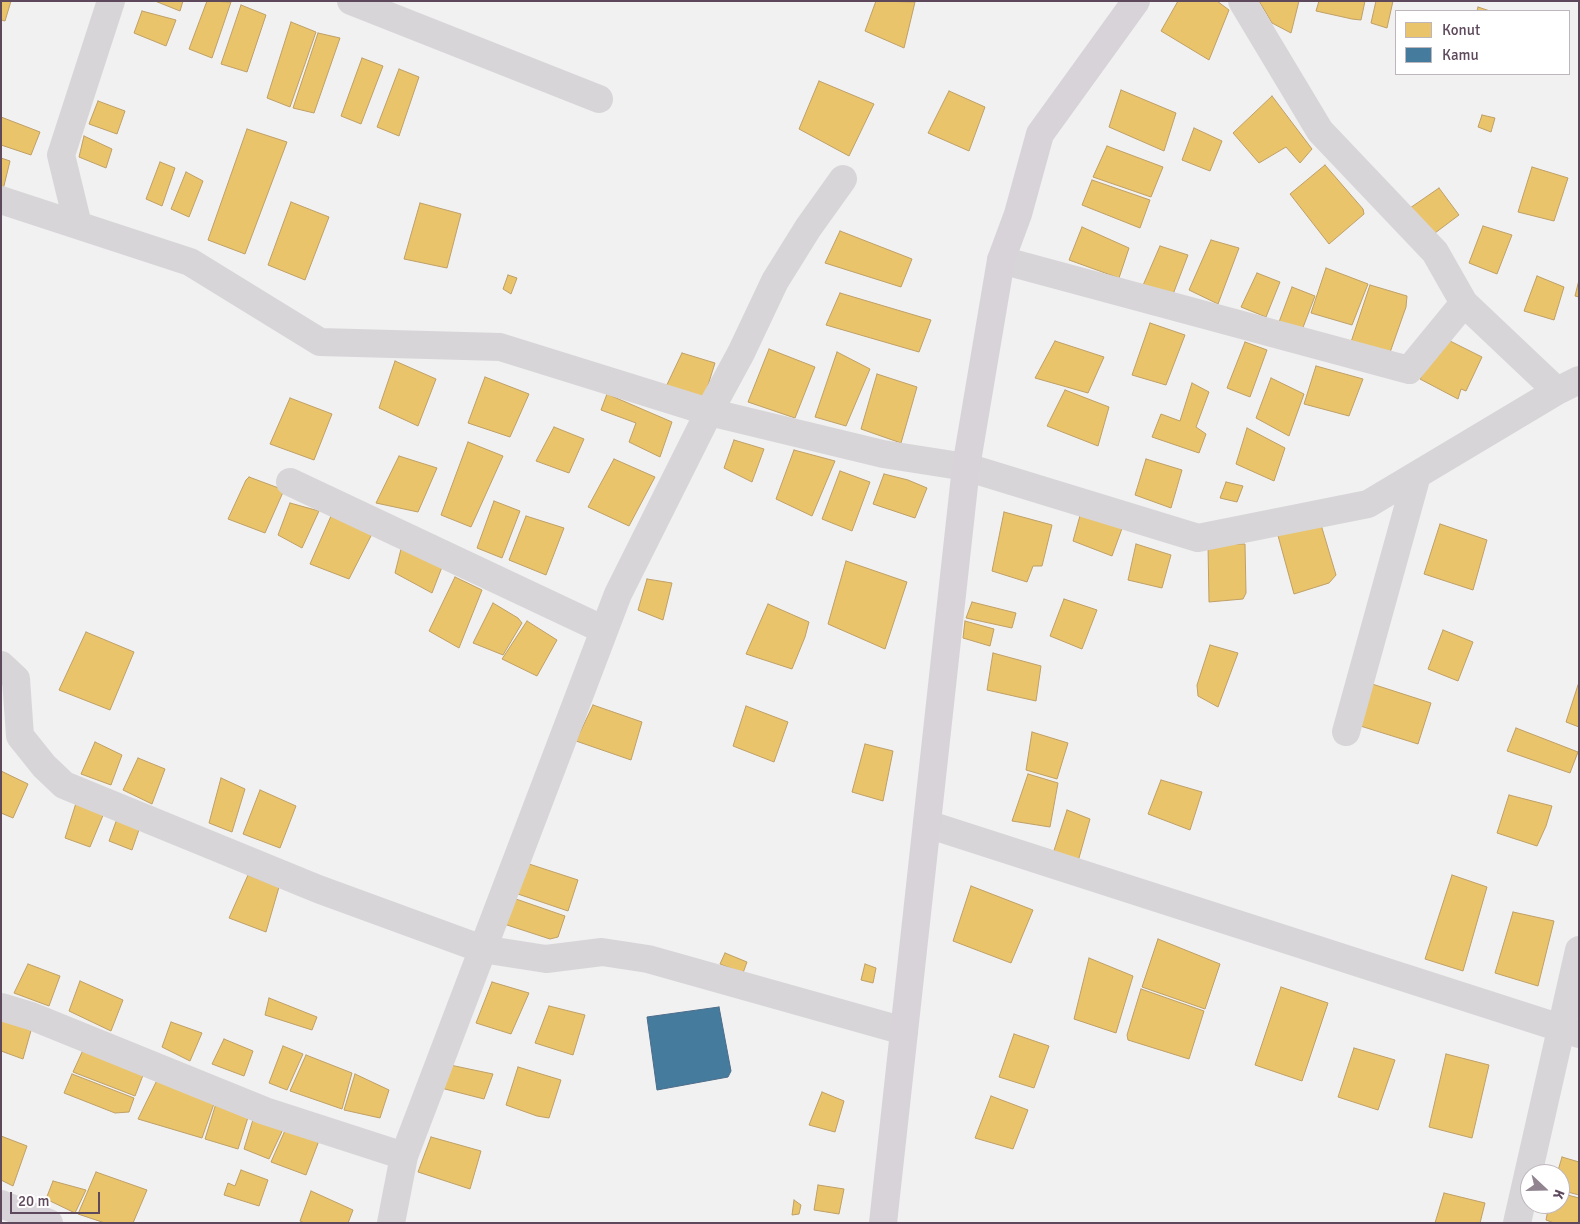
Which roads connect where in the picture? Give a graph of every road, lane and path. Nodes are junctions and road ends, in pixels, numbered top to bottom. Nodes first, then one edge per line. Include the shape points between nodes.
1 (111, 1) edge
2 (351, 1) edge
3 (1136, 1) edge
4 (1242, 1) edge
5 (400, 10) edge
6 (599, 99) dead end
7 (843, 179) dead end
8 (1, 200) edge
9 (78, 225) junction
10 (1001, 260) junction
11 (1464, 303) junction
12 (1568, 385) edge
13 (709, 412) junction
14 (966, 467) junction
15 (1417, 475) junction
16 (290, 482) dead end
17 (604, 630) junction
18 (1, 665) edge
19 (1346, 732) dead end
20 (926, 824) junction
21 (482, 949) junction
22 (1579, 950) edge
23 (1, 1007) edge
24 (904, 1031) junction
25 (1570, 1032) edge
26 (404, 1156) junction
27 (1, 1204) edge
28 (50, 1223) edge
29 (391, 1223) edge
30 (883, 1223) edge
31 (1517, 1223) edge

1 - 9 street via 61,155
2 - 5 street
3 - 10 main road via 1040,134 1018,214
4 - 11 street via 1320,131 1435,252
5 - 6 street
7 - 13 street via 775,281
8 - 9 street
9 - 13 street via 190,262 320,342 500,348
10 - 11 street via 1409,370
10 - 14 main road
11 - 12 street
12 - 15 street
13 - 14 street via 883,454
13 - 17 street via 618,594
14 - 15 street via 1198,538 1368,504
14 - 20 main road
15 - 19 street
16 - 17 street
17 - 21 street
18 - 21 street via 16,679 20,736 64,785 318,889
20 - 24 main road
20 - 25 street
21 - 24 street via 546,959 602,952 648,959
21 - 26 street
22 - 25 street
23 - 26 street via 31,1016 265,1111
24 - 30 main road
25 - 31 street
26 - 29 street
27 - 28 main road

